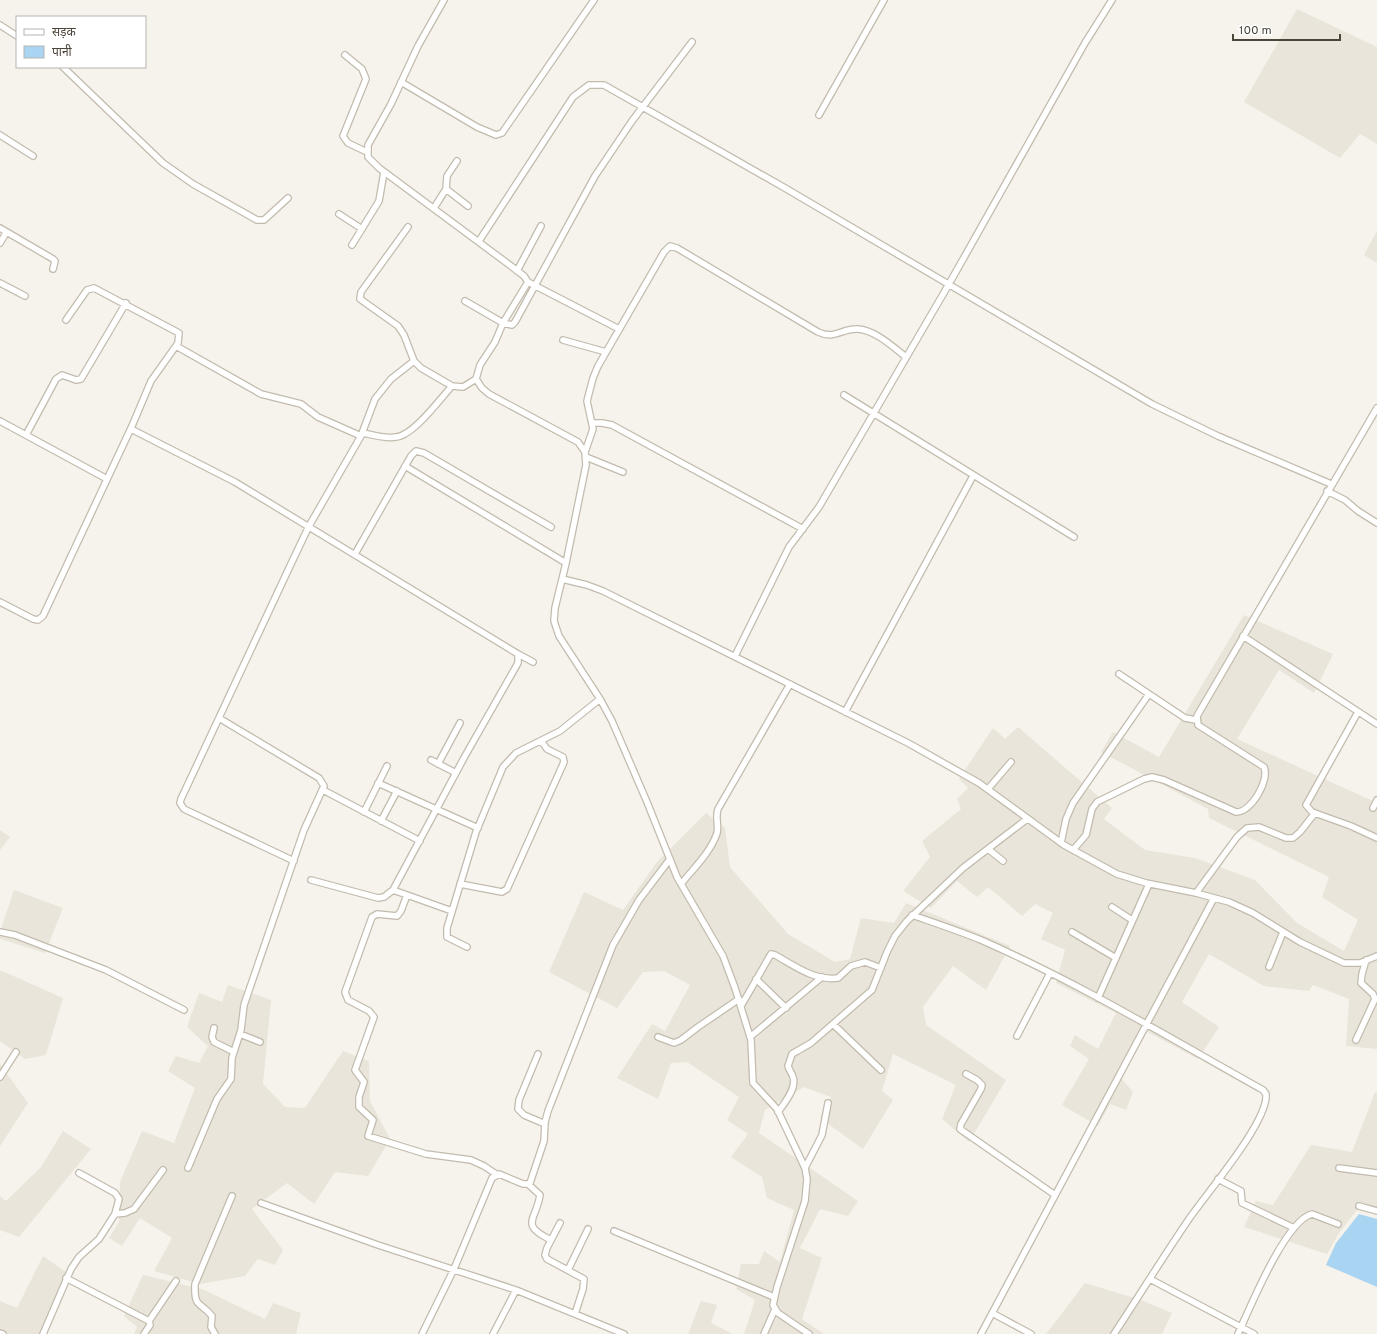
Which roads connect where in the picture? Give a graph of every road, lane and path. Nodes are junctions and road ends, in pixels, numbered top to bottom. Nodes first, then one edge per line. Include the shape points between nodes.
1 (444, 0) edge
2 (594, 0) edge
3 (884, 0) edge
4 (1112, 0) edge
5 (0, 25) edge
6 (16, 35) edge
7 (692, 42) dead end
8 (344, 55) dead end
9 (64, 68) edge
10 (401, 82) junction
11 (642, 107) junction
12 (819, 114) dead end
13 (0, 135) edge
14 (367, 152) junction
15 (33, 156) dead end
16 (457, 161) dead end
17 (384, 172) junction
18 (446, 189) junction
19 (288, 198) dead end
20 (468, 206) dead end
21 (434, 208) junction
22 (339, 214) dead end
23 (541, 226) dead end
24 (408, 227) dead end
25 (0, 228) edge
26 (362, 228) junction
27 (6, 233) junction
28 (0, 242) edge
29 (479, 242) junction
30 (352, 245) dead end
31 (53, 269) dead end
32 (517, 271) junction
33 (528, 282) junction
34 (0, 283) edge
35 (949, 284) junction
36 (536, 286) junction
37 (25, 296) dead end
38 (465, 301) dead end
39 (126, 303) junction
40 (66, 320) dead end
41 (503, 324) junction
42 (619, 329) junction
43 (563, 340) dead end
44 (176, 346) junction
45 (606, 352) junction
46 (906, 357) junction
47 (414, 361) junction
48 (476, 379) junction
49 (452, 386) junction
50 (844, 395) dead end
51 (1377, 408) edge
52 (873, 414) junction
53 (0, 421) edge
54 (592, 423) junction
55 (131, 429) junction
56 (362, 434) junction
57 (26, 435) junction
58 (586, 455) junction
59 (405, 466) junction
60 (622, 472) dead end
61 (973, 476) junction
62 (107, 479) junction
63 (1331, 484) junction
64 (1327, 491) junction
65 (1377, 523) edge
66 (309, 526) junction
67 (551, 527) dead end
68 (803, 529) junction
69 (1074, 537) dead end
70 (355, 554) junction
71 (566, 563) junction
72 (562, 579) junction
73 (0, 602) edge
74 (1243, 636) junction
75 (518, 654) junction
76 (735, 656) junction
77 (533, 662) dead end
78 (1119, 674) dead end
79 (790, 684) junction
80 (1149, 694) junction
81 (600, 699) junction
82 (845, 712) junction
83 (1358, 712) junction
84 (219, 718) junction
85 (1196, 720) junction
86 (460, 723) dead end
87 (1377, 724) edge
88 (542, 742) junction
89 (431, 760) dead end
90 (1011, 762) dead end
91 (438, 764) junction
92 (387, 766) dead end
93 (456, 773) junction
94 (378, 783) junction
95 (988, 789) junction
96 (323, 790) junction
97 (396, 791) junction
98 (1377, 800) edge
99 (1373, 808) dead end
100 (436, 810) junction
101 (364, 812) junction
102 (1315, 814) junction
103 (1027, 819) junction
104 (382, 821) junction
105 (478, 828) junction
106 (1377, 838) edge
107 (420, 841) junction
108 (1061, 842) junction
109 (988, 849) junction
110 (1073, 850) junction
111 (670, 859) junction
112 (294, 861) junction
113 (1003, 861) dead end
114 (311, 880) dead end
115 (460, 884) junction
116 (681, 884) junction
117 (1148, 884) junction
118 (394, 890) junction
119 (1196, 893) junction
120 (407, 895) junction
121 (1214, 898) junction
122 (1112, 907) dead end
123 (452, 911) junction
124 (912, 915) junction
125 (1132, 920) junction
126 (0, 932) edge
127 (1072, 932) dead end
128 (1283, 932) junction
129 (467, 947) dead end
130 (1377, 956) edge
131 (1116, 958) junction
132 (1366, 960) junction
133 (1268, 967) dead end
134 (881, 968) junction
135 (1050, 973) junction
136 (822, 977) junction
137 (756, 980) junction
138 (1098, 998) junction
139 (739, 999) junction
140 (741, 1006) junction
141 (786, 1008) junction
142 (184, 1010) dead end
143 (1146, 1023) junction
144 (834, 1024) junction
145 (214, 1028) dead end
146 (240, 1034) junction
147 (1017, 1036) dead end
148 (658, 1037) dead end
149 (750, 1037) junction
150 (1356, 1040) dead end
151 (260, 1042) dead end
152 (16, 1052) dead end
153 (234, 1052) junction
154 (538, 1054) dead end
155 (881, 1070) dead end
156 (966, 1074) dead end
157 (0, 1077) edge
158 (828, 1103) dead end
159 (778, 1112) junction
160 (544, 1124) junction
161 (188, 1168) dead end
162 (804, 1168) junction
163 (1339, 1168) dead end
164 (163, 1170) dead end
165 (79, 1173) dead end
166 (1377, 1173) edge
167 (496, 1174) junction
168 (1218, 1179) junction
169 (528, 1184) junction
170 (1055, 1195) junction
171 (232, 1196) dead end
172 (261, 1203) dead end
173 (1359, 1206) dead end
174 (1377, 1211) edge
175 (115, 1214) junction
176 (560, 1223) dead end
177 (1338, 1224) dead end
178 (1294, 1228) junction
179 (588, 1229) dead end
180 (614, 1231) dead end
181 (551, 1240) junction
182 (454, 1269) junction
183 (568, 1270) junction
184 (66, 1278) junction
185 (1150, 1279) junction
186 (176, 1281) dead end
187 (516, 1290) junction
188 (774, 1297) junction
189 (775, 1309) junction
190 (992, 1313) junction
191 (575, 1314) junction
192 (149, 1321) junction
193 (1241, 1328) junction
194 (1117, 1333) edge
195 (43, 1334) edge
196 (144, 1334) edge
197 (215, 1334) edge
198 (422, 1334) edge
199 (493, 1334) edge
200 (624, 1334) edge
201 (764, 1334) edge
202 (809, 1334) edge
203 (981, 1334) edge
204 (1031, 1334) edge
205 (1238, 1334) edge
206 (1254, 1334) edge

1 - 10 street
2 - 10 street via 502,133 496,135 477,127
3 - 12 street
4 - 35 street via 1085,42
5 - 6 street
7 - 11 street
8 - 14 street via 362,69 366,79 343,136 348,143
9 - 19 street via 156,157 192,184 258,220 264,220
10 - 14 street via 368,145
11 - 29 street via 604,85 589,85 581,90 569,102
11 - 35 street
11 - 36 street via 595,176
13 - 15 street
14 - 17 street via 371,162
16 - 18 street via 447,176
17 - 21 street
17 - 26 street via 379,201
18 - 20 street
18 - 21 street
21 - 29 street
22 - 26 street
23 - 32 street
24 - 47 street via 360,296 398,326
25 - 27 street
26 - 30 street
27 - 28 street
27 - 31 street via 53,259
29 - 32 street
32 - 33 street
33 - 36 street
33 - 41 street
34 - 37 street
35 - 46 street
35 - 63 street via 1152,404 1218,436
36 - 41 street via 514,324
36 - 42 street
38 - 41 street
39 - 40 street via 92,288 87,290
39 - 44 street via 179,333
39 - 57 street via 80,378 76,380 62,375 56,379
41 - 48 street via 480,365
42 - 45 street
42 - 46 street via 664,252 673,246 818,332 831,336 854,329 863,330 874,334
43 - 45 street
44 - 55 street via 151,381
44 - 56 street via 254,391 268,397 301,404 318,416
45 - 54 street via 593,378 587,401
46 - 52 street
47 - 49 street
47 - 56 street via 391,379 380,393
48 - 49 street via 462,387
48 - 58 street via 489,394 570,437 583,447
49 - 56 street via 421,420 402,436
50 - 52 street
51 - 63 street
52 - 61 street
52 - 68 street via 816,513
53 - 57 street
54 - 58 street via 593,434
54 - 68 street via 602,422 619,429
55 - 62 street
55 - 66 street via 213,469
56 - 66 street
57 - 62 street
58 - 60 street
58 - 71 street
59 - 67 street via 413,452 424,453
59 - 70 street
59 - 71 street
61 - 69 street
61 - 82 street
62 - 73 street via 43,616 38,620 33,619
63 - 64 street
64 - 65 street via 1345,500
64 - 74 street
66 - 70 street
66 - 84 street
68 - 76 street via 789,547
70 - 75 street
71 - 72 street
72 - 76 street via 603,591
72 - 81 street via 553,616 555,628
74 - 83 street
74 - 85 street
75 - 77 street
75 - 93 street via 518,664
76 - 79 street
78 - 80 street
79 - 82 street
79 - 116 street via 720,805 716,816 717,832 713,841
80 - 85 street via 1185,718
80 - 108 street via 1073,803
81 - 88 street
81 - 111 street via 635,773
82 - 95 street via 908,743
83 - 87 street
83 - 102 street via 1308,801 1307,808
84 - 96 street via 319,778 323,782
84 - 112 street via 180,799 181,806
85 - 110 street via 1198,725 1212,735 1264,767 1265,778 1248,807 1244,811 1236,812 1164,780 1148,777 1097,802 1092,809 1086,835
86 - 91 street
88 - 105 street via 516,754 503,768
88 - 115 street via 548,749 563,757 564,762 507,890 502,892
89 - 91 street
90 - 95 street
91 - 93 street
92 - 94 street
93 - 100 street
94 - 97 street
94 - 101 street
95 - 103 street
96 - 101 street
96 - 112 street via 304,830
97 - 100 street
97 - 104 street
98 - 99 street
100 - 105 street
100 - 107 street
101 - 104 street
102 - 106 street
102 - 119 street via 1293,838 1286,838 1259,827 1247,828 1237,837
103 - 108 street
103 - 109 street
104 - 107 street
105 - 115 street
107 - 118 street
108 - 110 street
109 - 113 street
109 - 124 street via 963,868
110 - 117 street via 1117,874
111 - 116 street
111 - 160 street via 639,900 613,945
112 - 146 street via 245,1000
114 - 118 street via 378,898
115 - 123 street
116 - 139 street via 722,956
117 - 119 street
117 - 125 street
118 - 120 street
119 - 121 street
120 - 123 street
120 - 167 street via 402,911 397,916 376,914 372,917 345,992 348,1000 369,1011 374,1017 355,1070 364,1082 359,1107 373,1120 368,1136 426,1154 471,1160
121 - 128 street via 1253,913
121 - 143 street
122 - 125 street
123 - 129 street via 447,937
124 - 134 street via 895,936
124 - 135 street via 982,940
125 - 131 street
126 - 142 street via 15,935 106,970
127 - 131 street
128 - 132 street via 1338,961 1352,964
128 - 133 street
130 - 132 street
131 - 138 street
132 - 150 street via 1361,983 1375,999
134 - 136 street via 865,962 851,966 838,978
134 - 144 street via 872,990
135 - 138 street
135 - 147 street
136 - 137 street via 808,974 773,954 769,955
136 - 141 street
137 - 140 street
137 - 141 street
138 - 143 street
139 - 140 street
139 - 148 street via 681,1040 674,1043
140 - 149 street
141 - 149 street
143 - 168 street via 1266,1094 1267,1099 1259,1118
143 - 170 street
144 - 155 street
144 - 159 street via 790,1057 788,1066 793,1077 793,1085 787,1100
145 - 153 street via 214,1042
146 - 151 street
146 - 153 street
149 - 159 street via 753,1083
152 - 157 street
153 - 161 street via 231,1079 215,1104
154 - 160 street via 519,1100 518,1110
156 - 170 street via 982,1085 960,1129
158 - 162 street via 822,1135
159 - 162 street
160 - 169 street via 544,1141
162 - 188 street via 807,1190 805,1200
163 - 166 street
164 - 175 street via 134,1209
165 - 175 street via 115,1193 119,1199
167 - 169 street
167 - 182 street via 492,1178
168 - 178 street via 1241,1191 1242,1203
168 - 185 street
169 - 181 street via 540,1195 532,1228
170 - 190 street
171 - 197 street via 195,1284 194,1294 197,1302 212,1316 211,1327
172 - 182 street
173 - 174 street
175 - 184 street via 100,1239 75,1262
176 - 181 street
177 - 178 street via 1312,1214
178 - 193 street via 1281,1246
179 - 183 street
180 - 188 street
181 - 183 street via 545,1252 546,1258
182 - 187 street
182 - 198 street
183 - 191 street via 584,1282
184 - 192 street
184 - 195 street
185 - 193 street
185 - 194 street
186 - 192 street
187 - 191 street
187 - 199 street
188 - 189 street
189 - 201 street
189 - 202 street
190 - 203 street
190 - 204 street
191 - 200 street
192 - 196 street via 150,1325
193 - 205 street
193 - 206 street

